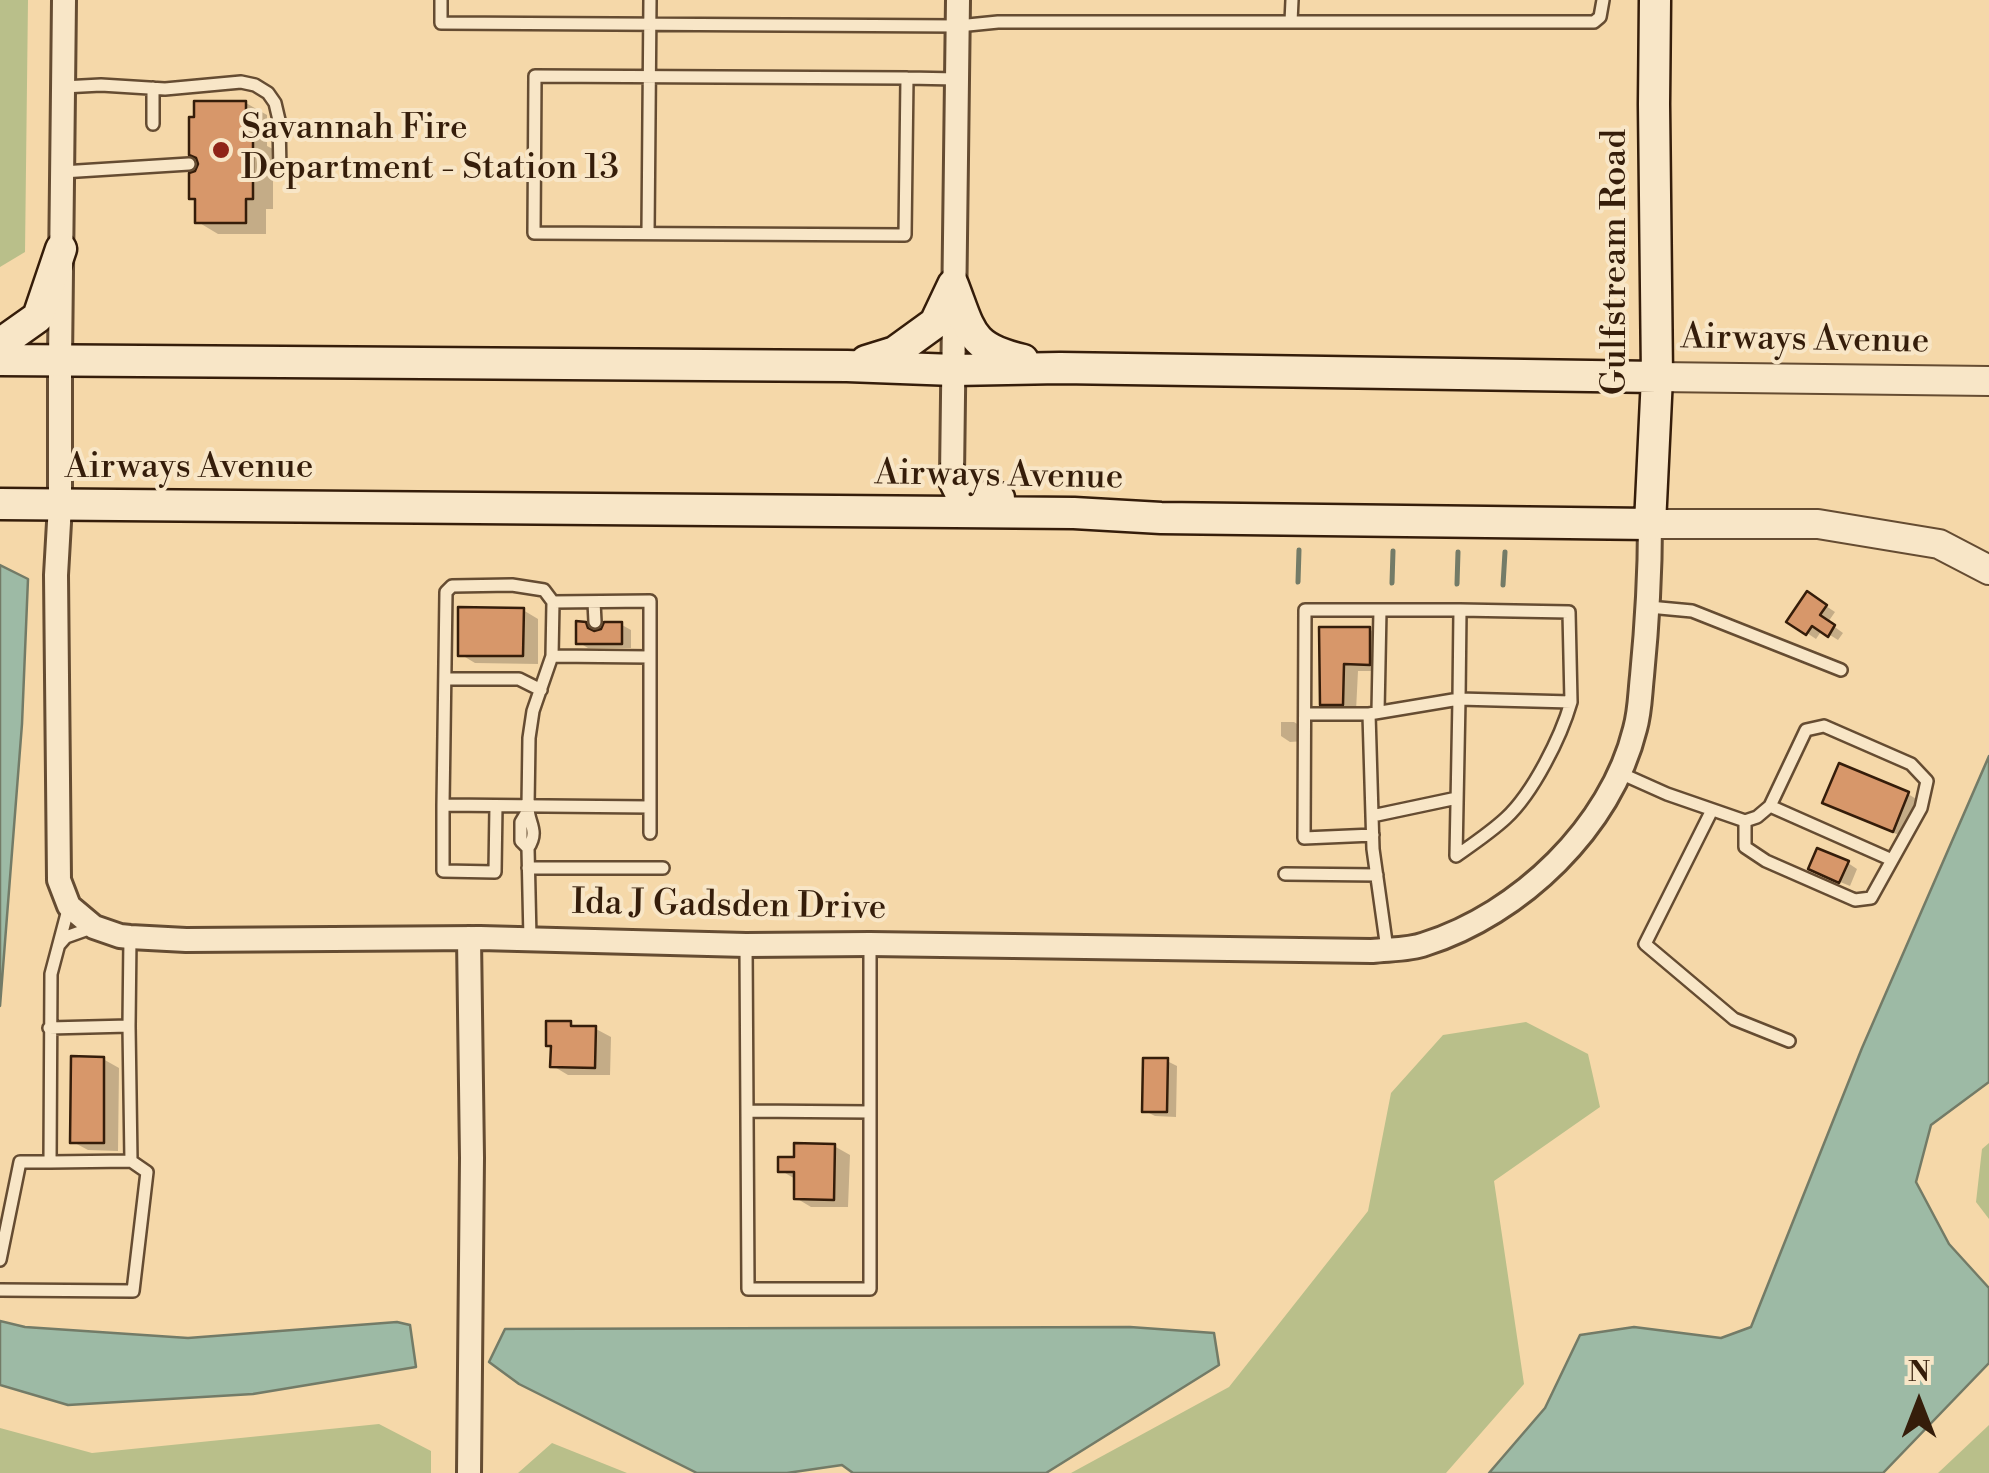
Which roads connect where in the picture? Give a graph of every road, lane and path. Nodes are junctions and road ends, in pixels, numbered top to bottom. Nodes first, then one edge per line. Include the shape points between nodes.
1 (64, 0) edge
2 (441, 0) edge
3 (650, 0) edge
4 (958, 0) edge
5 (1292, 0) edge
6 (1603, 0) edge
7 (1655, 0) edge
8 (1291, 22) junction
9 (650, 24) junction
10 (958, 26) junction
11 (649, 77) junction
12 (906, 78) junction
13 (957, 79) junction
14 (63, 88) junction
15 (153, 88) junction
16 (153, 124) dead end
17 (188, 164) dead end
18 (62, 172) junction
19 (280, 172) dead end
20 (648, 234) junction
21 (61, 249) junction
22 (953, 285) junction
23 (0, 344) edge
24 (0, 360) edge
25 (60, 361) junction
26 (847, 366) junction
27 (1060, 368) junction
28 (954, 370) junction
29 (1657, 377) junction
30 (1989, 381) edge
31 (952, 476) junction
32 (0, 504) edge
33 (60, 505) junction
34 (888, 512) junction
35 (1074, 513) junction
36 (1650, 524) junction
37 (1989, 570) edge
38 (553, 602) junction
39 (594, 602) junction
40 (1649, 606) junction
41 (1380, 610) junction
42 (1460, 610) junction
43 (595, 622) dead end
44 (552, 656) junction
45 (650, 657) junction
46 (1840, 670) dead end
47 (445, 679) junction
48 (541, 690) junction
49 (1459, 699) junction
50 (1571, 702) junction
51 (1373, 713) junction
52 (1304, 714) junction
53 (1620, 773) junction
54 (1458, 798) junction
55 (442, 805) junction
56 (496, 806) junction
57 (1770, 806) junction
58 (650, 807) junction
59 (527, 809) junction
60 (1712, 810) junction
61 (1372, 816) junction
62 (1745, 821) junction
63 (650, 833) dead end
64 (1373, 835) junction
65 (1892, 860) junction
66 (528, 868) junction
67 (663, 868) dead end
68 (1285, 874) dead end
69 (1377, 875) junction
70 (68, 906) junction
71 (94, 926) junction
72 (130, 937) junction
73 (469, 938) junction
74 (530, 939) junction
75 (870, 944) junction
76 (59, 945) junction
77 (746, 945) junction
78 (1387, 950) junction
79 (129, 1026) junction
80 (50, 1028) junction
81 (1789, 1041) dead end
82 (747, 1111) junction
83 (870, 1112) junction
84 (130, 1161) junction
85 (50, 1162) junction
86 (0, 1260) edge
87 (0, 1290) edge
88 (469, 1473) edge

1 - 14 street
2 - 9 lane via 441,23
3 - 9 lane
4 - 10 street
5 - 8 lane
6 - 8 lane via 1594,22
7 - 29 main road, Gulfstream Road
8 - 10 lane
9 - 10 lane
9 - 11 lane
10 - 13 street
11 - 12 lane
11 - 20 lane
11 - 20 lane via 535,76 534,232
12 - 13 lane
12 - 20 lane via 905,235
13 - 22 street
14 - 15 lane
14 - 18 street
15 - 16 lane
15 - 19 lane via 242,82 268,93 279,120
17 - 18 lane
18 - 21 street
21 - 23 main road via 38,317
21 - 25 street
22 - 26 main road via 935,323 895,352
22 - 27 main road via 972,334 995,354
22 - 28 street
24 - 25 main road, Airways Avenue
25 - 26 main road, Airways Avenue
25 - 33 street
26 - 28 main road, Airways Avenue
27 - 28 main road, Airways Avenue
27 - 29 main road, Airways Avenue
28 - 31 street
29 - 30 street, Airways Avenue
29 - 36 main road, Gulfstream Road
31 - 34 main road via 933,497
31 - 35 main road via 959,490 977,497 1030,498
32 - 33 main road, Airways Avenue
33 - 34 main road, Airways Avenue
33 - 70 street via 59,880
34 - 35 main road, Airways Avenue
35 - 36 main road, Airways Avenue
36 - 37 street, Airways Avenue via 1818,524 1940,544
36 - 40 street, Ida J Gadsden Drive
38 - 39 lane
38 - 44 lane
38 - 47 lane via 544,590 512,584 452,586 446,592
39 - 43 lane
39 - 45 lane via 650,601
40 - 46 lane via 1692,611
40 - 53 street, Ida J Gadsden Drive via 1636,726
41 - 42 lane
41 - 51 lane
41 - 52 lane via 1305,610
42 - 49 lane
42 - 50 lane via 1569,612
44 - 45 lane via 595,650
44 - 48 lane
45 - 58 lane
47 - 48 lane via 520,680
47 - 55 lane
48 - 59 lane via 529,738
49 - 50 lane
49 - 51 lane
49 - 54 lane
50 - 54 lane via 1525,796 1456,856
51 - 52 lane
51 - 61 lane
52 - 64 lane via 1304,838
53 - 60 lane
53 - 78 street, Ida J Gadsden Drive via 1593,821 1555,865 1489,916 1423,945
54 - 61 lane
55 - 56 lane
55 - 56 lane via 442,871 495,872
56 - 59 lane
57 - 62 lane
57 - 65 lane
57 - 65 lane via 1806,730 1824,726 1911,764 1926,781 1924,794
58 - 59 lane
58 - 63 lane
59 - 66 lane via 521,841 528,848
60 - 62 lane
60 - 81 lane via 1646,944 1734,1019
61 - 64 lane
62 - 65 lane via 1745,848 1855,900 1871,898
64 - 69 lane
66 - 67 lane
66 - 74 lane
68 - 69 lane
69 - 78 lane
70 - 71 street, Ida J Gadsden Drive
70 - 76 lane
71 - 72 street, Ida J Gadsden Drive
71 - 76 lane
72 - 73 street, Ida J Gadsden Drive
72 - 79 lane
73 - 74 street, Ida J Gadsden Drive
73 - 88 street
74 - 77 street, Ida J Gadsden Drive
75 - 77 street, Ida J Gadsden Drive
75 - 78 street, Ida J Gadsden Drive
75 - 83 lane
76 - 80 lane
77 - 82 lane
79 - 80 lane
79 - 84 lane
80 - 85 lane
82 - 83 lane
82 - 83 lane via 748,1289 870,1289
84 - 85 lane
84 - 87 lane via 147,1172 133,1291
85 - 86 lane via 20,1162

